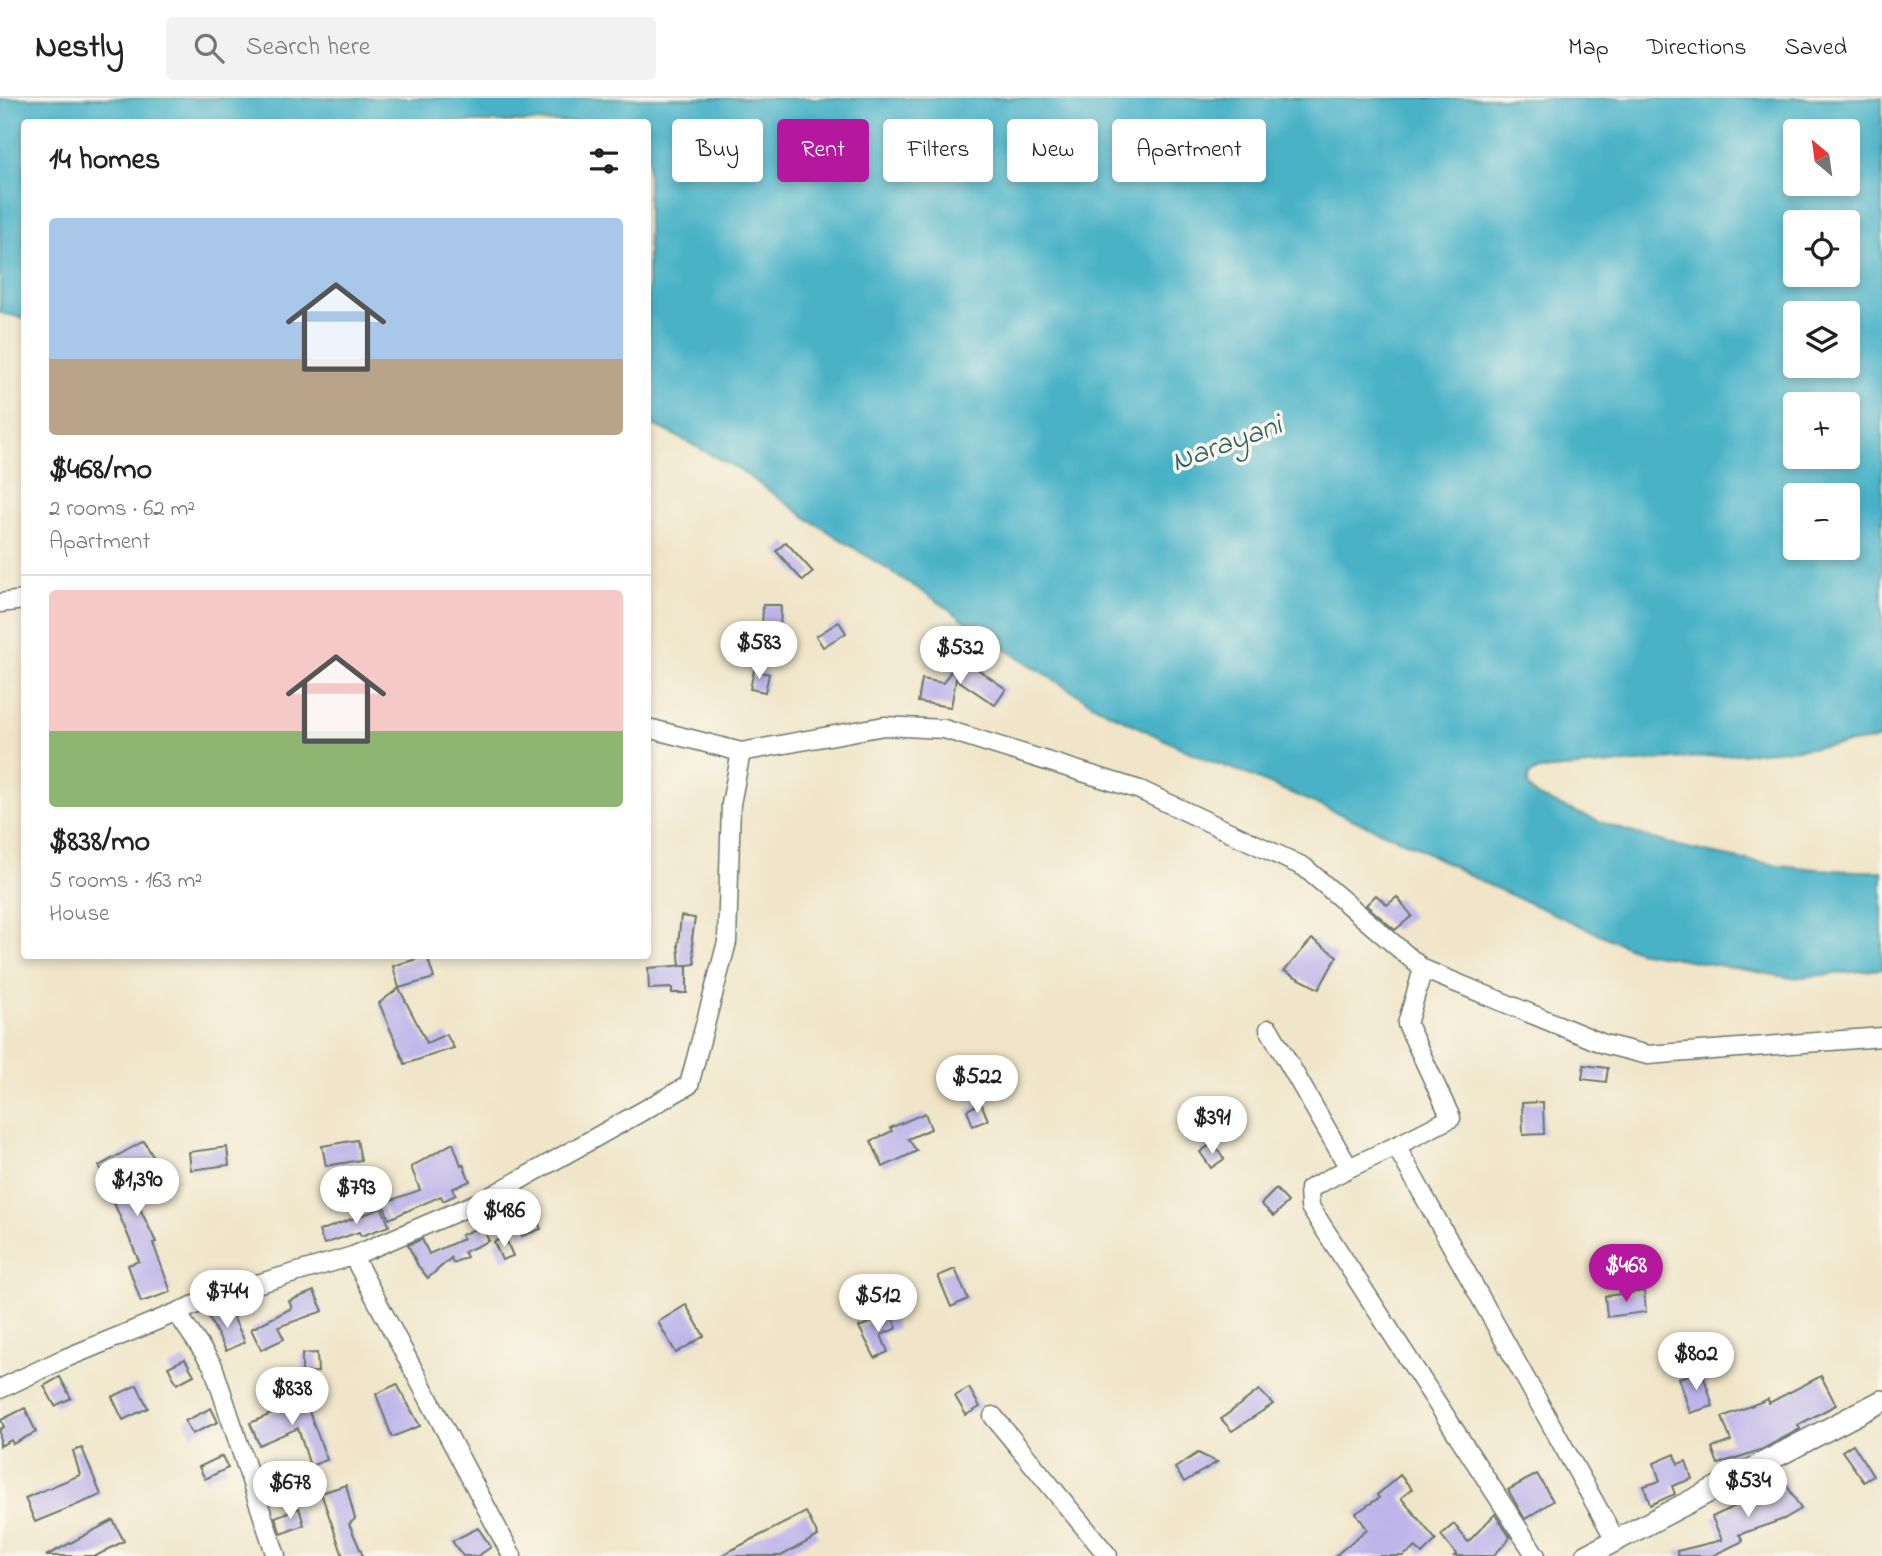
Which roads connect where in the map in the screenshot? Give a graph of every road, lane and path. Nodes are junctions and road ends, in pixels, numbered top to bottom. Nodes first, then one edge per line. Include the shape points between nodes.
1 (21, 600) edge
2 (0, 603) edge
3 (651, 729) edge
4 (741, 752) junction
5 (1423, 969) junction
6 (1269, 1029) dead end
7 (1882, 1037) edge
8 (1396, 1146) junction
9 (1349, 1168) junction
10 (353, 1256) junction
11 (177, 1313) junction
12 (0, 1389) edge
13 (1882, 1401) edge
14 (993, 1416) dead end
15 (1616, 1541) junction
16 (276, 1556) edge
17 (512, 1556) edge
18 (1108, 1556) edge
19 (1536, 1556) edge
20 (1586, 1556) edge

1 - 2 street
3 - 4 street
4 - 5 street via 884,726 944,729 1140,790 1304,867
4 - 10 street via 731,804 727,942 690,1085 484,1200
5 - 7 street via 1604,1044 1648,1055
5 - 8 street via 1407,1024 1451,1118
6 - 9 street
8 - 9 street
8 - 15 street
9 - 19 street via 1309,1189 1310,1207
10 - 11 street via 219,1295
10 - 17 street
11 - 12 street
11 - 16 street via 213,1366
13 - 15 street
14 - 18 street
15 - 20 street

